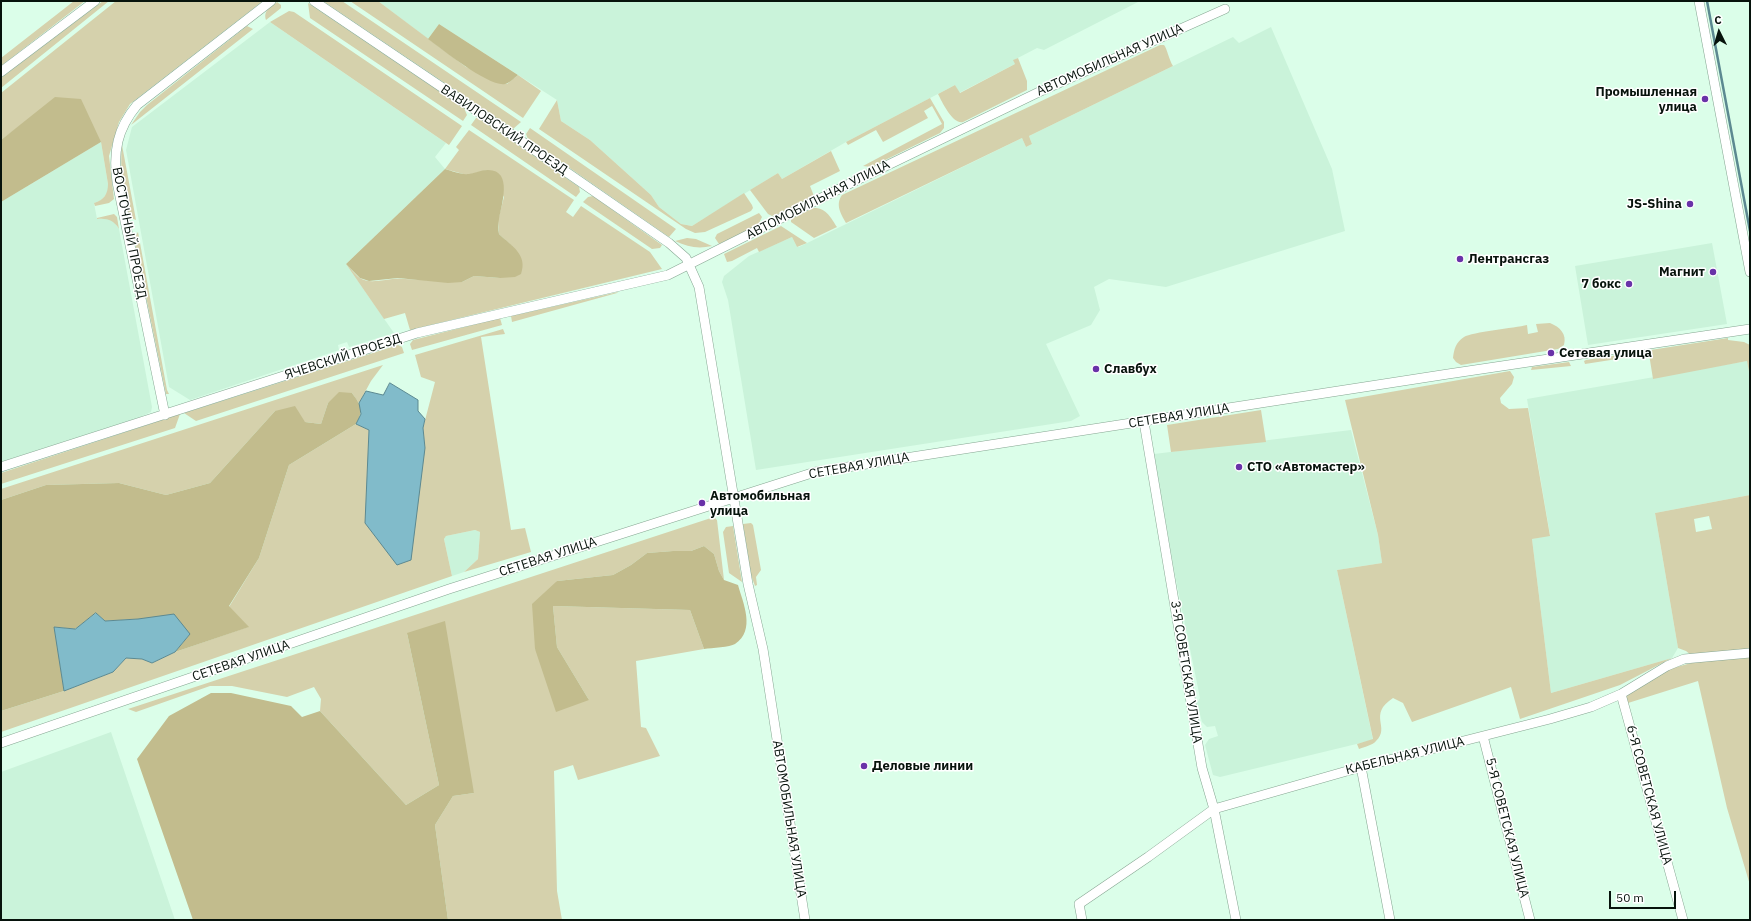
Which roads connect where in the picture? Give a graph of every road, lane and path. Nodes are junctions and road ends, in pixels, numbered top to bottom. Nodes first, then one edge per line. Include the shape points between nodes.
1 (94, 1) edge
2 (271, 1) edge
3 (314, 1) edge
4 (1699, 1) edge
5 (1225, 9) dead end
6 (1, 72) edge
7 (689, 265) junction
8 (1750, 272) edge
9 (1750, 329) edge
10 (165, 414) junction
11 (1144, 422) junction
12 (1, 467) edge
13 (734, 498) junction
14 (1750, 653) edge
15 (1621, 694) junction
16 (1483, 736) junction
17 (1, 743) edge
18 (1361, 767) junction
19 (1214, 809) junction
20 (805, 920) edge
21 (1082, 920) edge
22 (1236, 920) edge
23 (1390, 920) edge
24 (1530, 920) edge
25 (1684, 920) edge

1 - 6 street
2 - 10 street, ВОСТОЧНЫЙ ПРОЕЗД via 137,105 125,118 117,145 117,182
3 - 7 street, ВАВИЛОВСКИЙ ПРОЕЗД via 669,243 686,258
4 - 8 street
5 - 7 street, АВТОМОБИЛЬНАЯ УЛИЦА via 1039,92
7 - 10 street, ЯЧЕВСКИЙ ПРОЕЗД via 668,275 418,333
7 - 13 street, АВТОМОБИЛЬНАЯ УЛИЦА via 698,287
9 - 11 street, СЕТЕВАЯ УЛИЦА
10 - 12 street, ЯЧЕВСКИЙ ПРОЕЗД
11 - 13 street, СЕТЕВАЯ УЛИЦА via 829,469
11 - 19 street, 3-Я СОВЕТСКАЯ УЛИЦА via 1202,768
13 - 17 street, СЕТЕВАЯ УЛИЦА via 449,589
13 - 20 street, АВТОМОБИЛЬНАЯ УЛИЦА via 748,584 763,650
14 - 15 street, КАБЕЛЬНАЯ УЛИЦА via 1684,660 1667,666
15 - 16 street, КАБЕЛЬНАЯ УЛИЦА via 1591,707
15 - 25 street, 6-Я СОВЕТСКАЯ УЛИЦА
16 - 18 street, КАБЕЛЬНАЯ УЛИЦА
16 - 24 street, 5-Я СОВЕТСКАЯ УЛИЦА
18 - 19 street, КАБЕЛЬНАЯ УЛИЦА
18 - 23 street
19 - 21 street, КАБЕЛЬНАЯ УЛИЦА via 1079,904
19 - 22 street, 3-Я СОВЕТСКАЯ УЛИЦА

